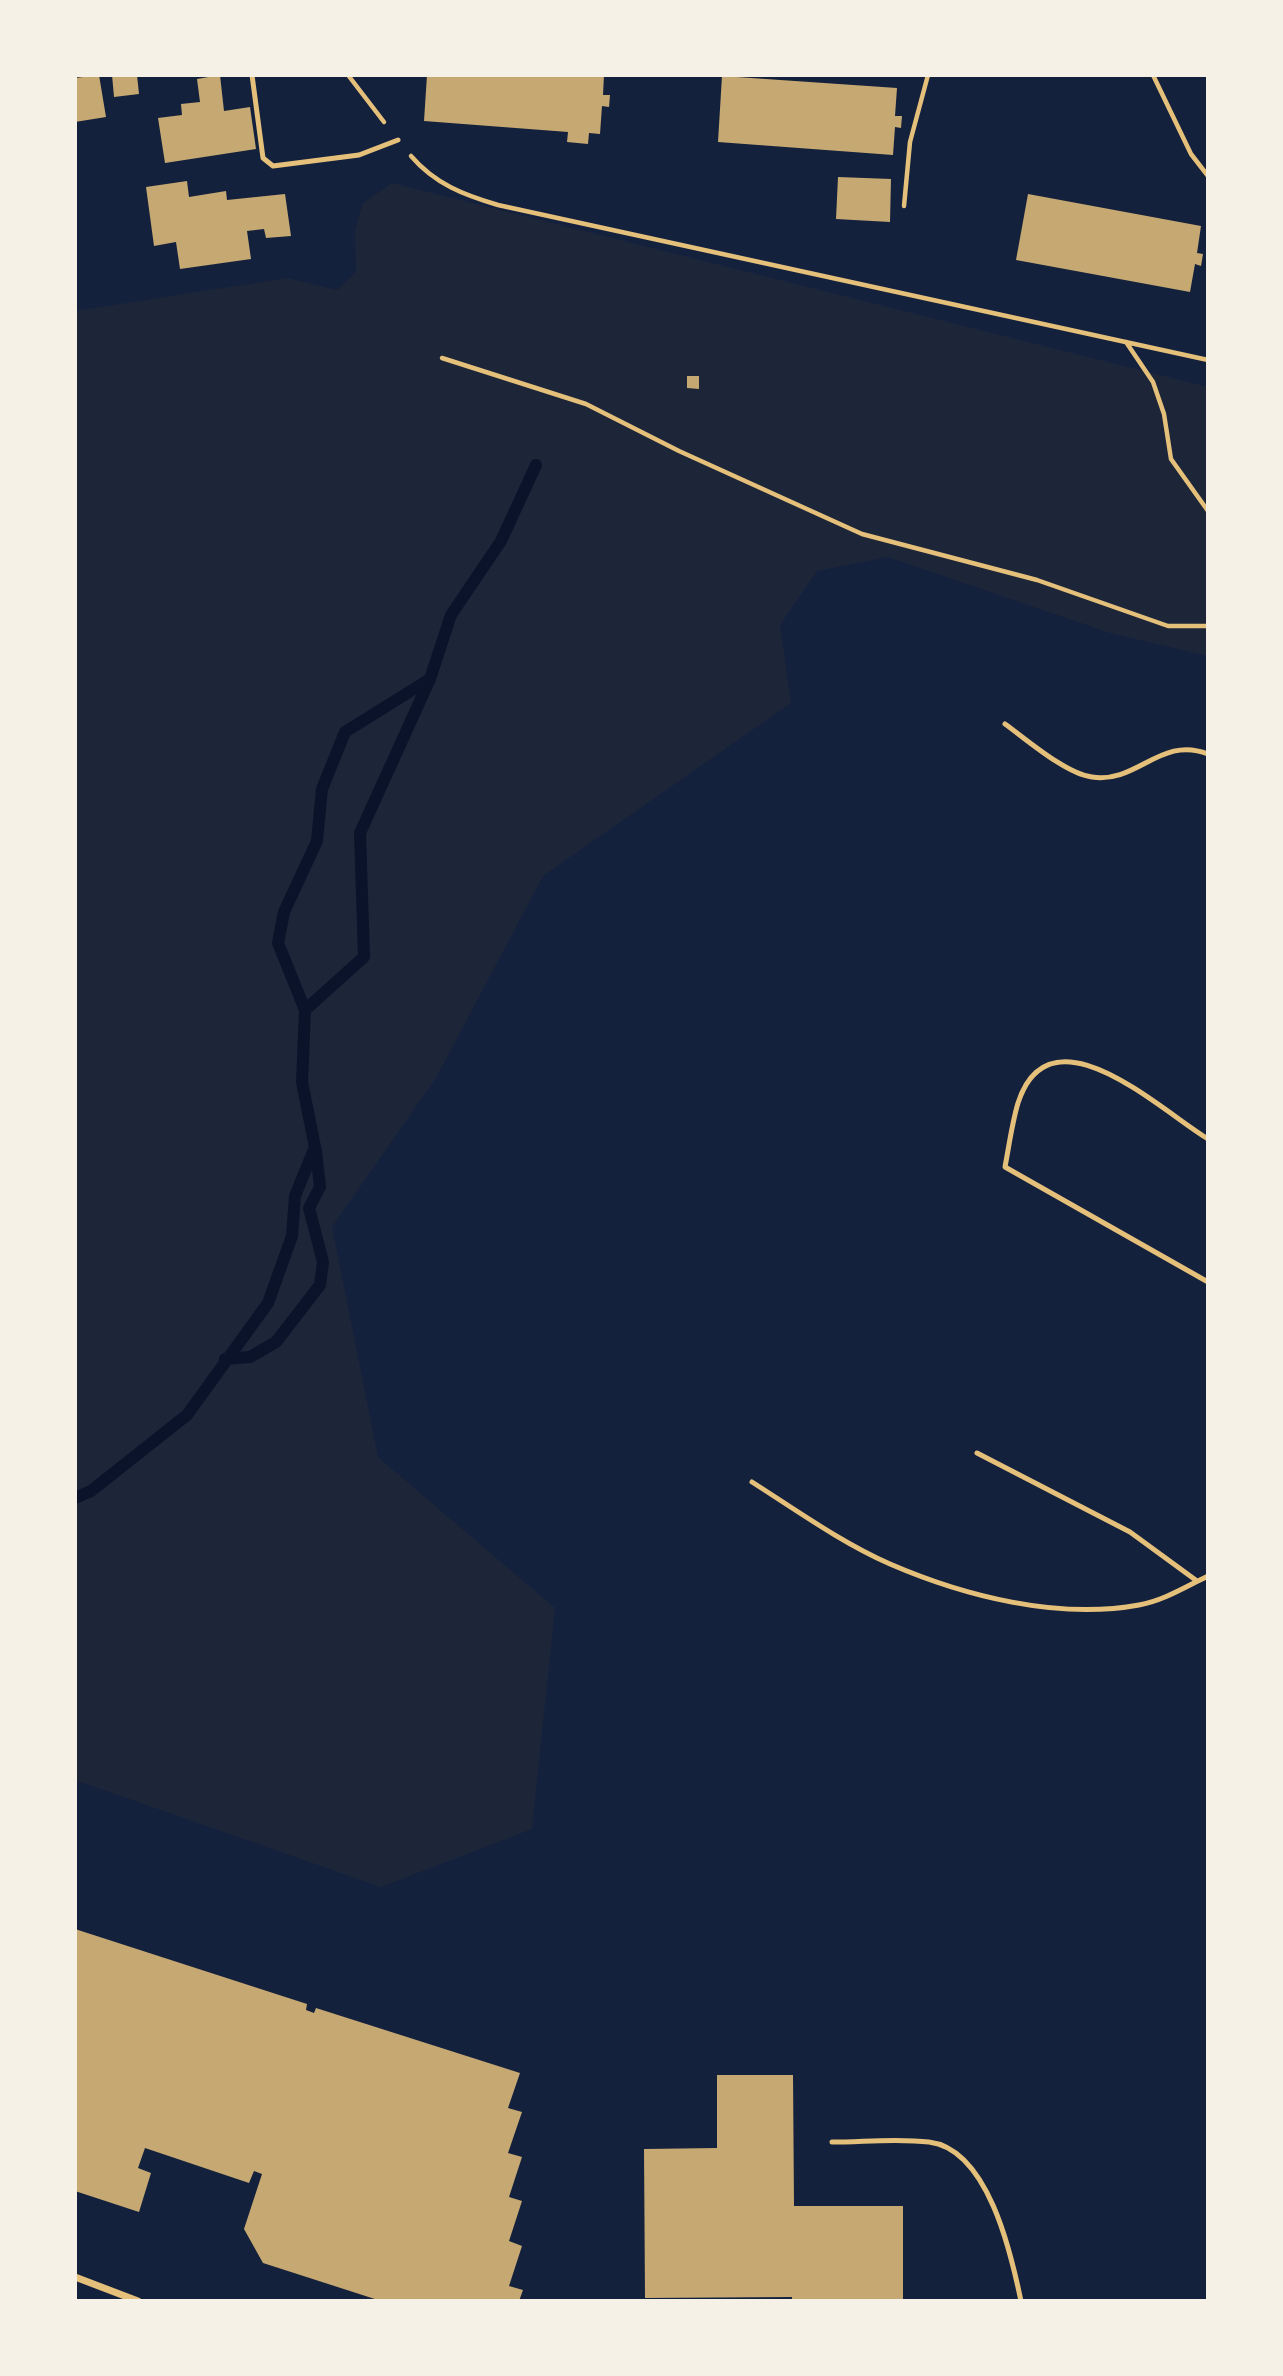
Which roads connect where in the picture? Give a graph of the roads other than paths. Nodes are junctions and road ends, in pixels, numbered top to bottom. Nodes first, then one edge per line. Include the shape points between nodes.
1 (252, 75) edge
2 (398, 140) dead end
3 (1005, 724) dead end
4 (1208, 754) edge
5 (1208, 1139) edge
6 (1208, 1282) edge
7 (976, 1454) dead end
8 (752, 1482) dead end
9 (1208, 1576) edge
10 (1197, 1581) junction
11 (832, 2142) dead end
12 (75, 2277) edge
13 (138, 2301) edge
14 (1021, 2301) edge

1 - 2 lane via 262,158 273,166 359,155
3 - 4 lane via 1089,777 1113,778 1164,752 1193,748
5 - 6 lane via 1103,1069 1063,1061 1035,1075 1019,1101 1005,1167
7 - 10 lane via 1130,1532
8 - 10 lane via 887,1563 940,1584 1010,1600 1077,1610 1141,1605
9 - 10 lane
11 - 14 lane via 930,2142 958,2155 984,2188 1000,2225
12 - 13 street

